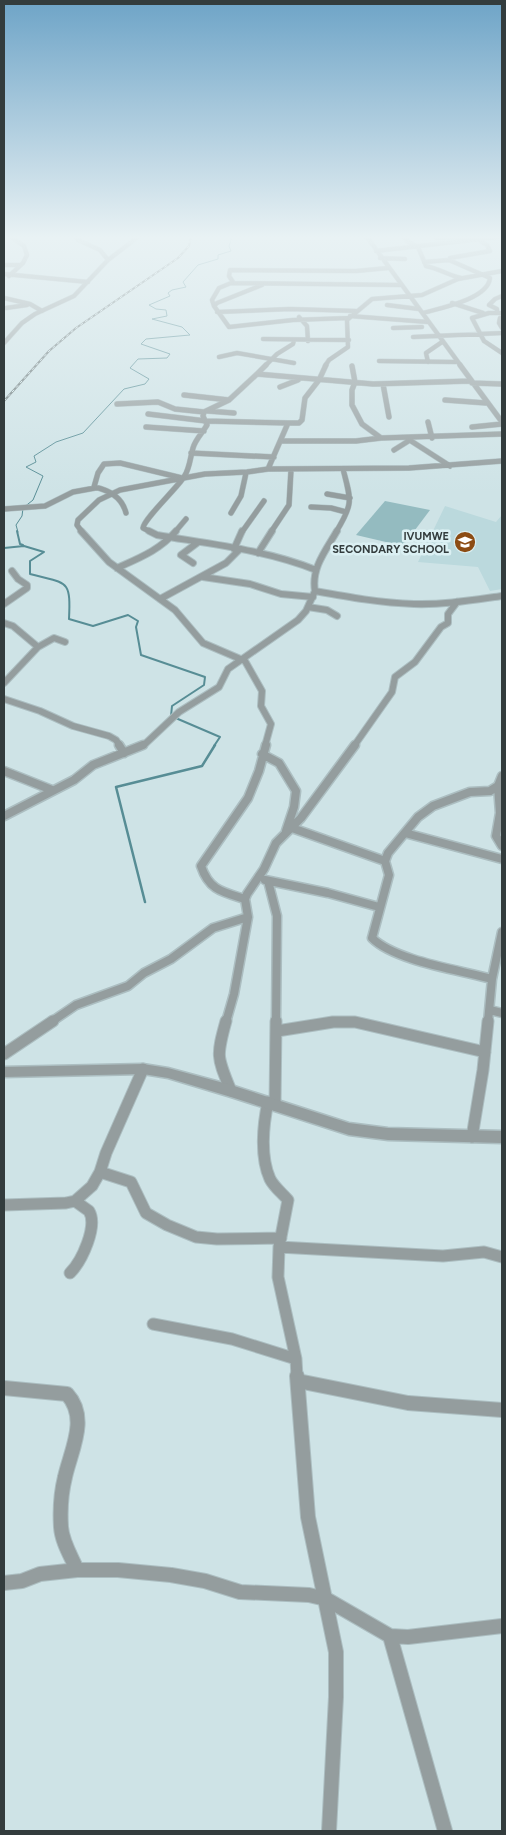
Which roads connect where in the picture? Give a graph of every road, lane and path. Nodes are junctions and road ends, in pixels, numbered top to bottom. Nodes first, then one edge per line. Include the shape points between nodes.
1 (428, 322) edge
2 (23, 323) edge
3 (226, 323) edge
4 (269, 323) edge
5 (304, 323) edge
6 (349, 323) edge
7 (474, 323) edge
8 (432, 327) junction
9 (392, 328) dead end
10 (502, 333) edge
11 (480, 334) junction
12 (439, 336) junction
13 (413, 338) dead end
14 (263, 339) dead end
15 (294, 340) junction
16 (349, 340) junction
17 (308, 341) junction
18 (442, 342) junction
19 (4, 343) edge
20 (439, 351) junction
21 (426, 353) joint
22 (502, 354) edge
23 (219, 357) dead end
24 (271, 359) junction
25 (455, 360) junction
26 (379, 361) dead end
27 (428, 362) junction
28 (294, 363) dead end
29 (352, 366) dead end
30 (258, 374) junction
31 (300, 379) junction
32 (319, 380) junction
33 (355, 382) junction
34 (471, 382) junction
35 (383, 384) junction
36 (502, 384) edge
37 (280, 387) dead end
38 (184, 395) dead end
39 (230, 400) junction
40 (445, 400) dead end
41 (486, 403) junction
42 (117, 404) dead end
43 (206, 412) junction
44 (234, 413) dead end
45 (148, 414) dead end
46 (390, 417) dead end
47 (206, 422) junction
48 (288, 422) junction
49 (428, 422) dead end
50 (502, 423) edge
51 (472, 426) dead end
52 (146, 427) dead end
53 (204, 431) junction
54 (502, 434) edge
55 (381, 438) junction
56 (432, 438) junction
57 (409, 439) junction
58 (282, 440) junction
59 (394, 450) dead end
60 (191, 453) junction
61 (274, 457) junction
62 (502, 461) edge
63 (450, 466) junction
64 (268, 469) junction
65 (343, 469) junction
66 (291, 470) junction
67 (246, 473) junction
68 (183, 478) junction
69 (95, 488) junction
70 (111, 493) junction
71 (327, 494) dead end
72 (350, 498) junction
73 (264, 501) dead end
74 (4, 508) edge
75 (311, 508) dead end
76 (346, 512) junction
77 (126, 513) dead end
78 (231, 513) dead end
79 (186, 519) dead end
80 (172, 538) junction
81 (197, 543) junction
82 (237, 550) junction
83 (258, 553) junction
84 (193, 562) dead end
85 (117, 568) junction
86 (316, 570) junction
87 (12, 571) dead end
88 (202, 576) junction
89 (314, 594) junction
90 (502, 596) edge
91 (160, 599) junction
92 (457, 602) junction
93 (4, 604) edge
94 (308, 607) junction
95 (337, 616) dead end
96 (4, 623) edge
97 (65, 642) dead end
98 (38, 647) junction
99 (242, 659) junction
100 (4, 683) edge
101 (4, 699) edge
102 (124, 753) junction
103 (262, 754) junction
104 (4, 771) edge
105 (502, 776) edge
106 (498, 786) junction
107 (52, 790) junction
108 (4, 816) edge
109 (288, 831) junction
110 (405, 833) junction
111 (502, 846) edge
112 (502, 858) edge
113 (385, 861) junction
114 (256, 880) junction
115 (268, 881) junction
116 (245, 899) junction
117 (379, 908) junction
118 (248, 917) junction
119 (502, 932) edge
120 (492, 979) junction
121 (490, 1010) junction
122 (502, 1012) edge
123 (277, 1031) junction
124 (486, 1052) junction
125 (4, 1054) edge
126 (143, 1069) junction
127 (4, 1072) edge
128 (231, 1091) junction
129 (271, 1104) junction
130 (472, 1137) junction
131 (502, 1137) edge
132 (100, 1172) junction
133 (75, 1201) junction
134 (4, 1205) edge
135 (280, 1243) junction
136 (502, 1256) edge
137 (70, 1273) dead end
138 (154, 1324) dead end
139 (296, 1359) junction
140 (298, 1381) junction
141 (4, 1388) edge
142 (502, 1410) edge
143 (77, 1570) junction
144 (4, 1583) edge
145 (326, 1599) junction
146 (502, 1626) edge
147 (390, 1636) junction
148 (329, 1831) edge
149 (445, 1831) edge

1 - 8 street
2 - 19 street
3 - 4 street via 229,327
5 - 17 street
6 - 16 street
7 - 11 street
8 - 9 street
8 - 12 street
10 - 11 street
11 - 12 street
11 - 22 street via 486,343
12 - 13 street
12 - 18 street
14 - 15 street
15 - 17 street
15 - 24 street via 291,346
16 - 17 street
16 - 32 street via 346,348 327,361
18 - 20 street
18 - 25 street
20 - 21 street
20 - 25 street
21 - 27 street
23 - 24 street via 237,353
24 - 28 street
24 - 30 street
25 - 27 street
25 - 34 street
26 - 27 street
29 - 33 street
30 - 31 street
30 - 39 street
31 - 32 street
31 - 37 street
32 - 33 street
32 - 48 street via 304,398 301,422
33 - 35 street
33 - 55 street via 352,405 364,426
34 - 35 street
34 - 36 street
34 - 41 street
35 - 46 street
38 - 39 street
39 - 43 street
40 - 41 street
41 - 50 street
42 - 43 street via 158,402 175,409
43 - 44 street
43 - 47 street via 203,418
45 - 47 street
47 - 48 street
47 - 53 street
48 - 58 street
49 - 56 street
50 - 51 street
52 - 53 street
53 - 60 street
54 - 56 street
55 - 57 street
55 - 58 street
56 - 57 street
57 - 59 street
57 - 63 street
58 - 61 street
60 - 61 street
60 - 68 street via 191,462
61 - 64 street
62 - 63 street
63 - 65 street
64 - 66 street
64 - 67 street
65 - 66 street
65 - 72 street
66 - 83 street via 288,505
67 - 68 street via 208,473
67 - 78 street via 241,496
68 - 69 street via 108,463 98,473
68 - 70 street via 136,485
68 - 80 street via 142,525 149,532
69 - 70 street
69 - 74 street via 78,491 52,504
70 - 77 street via 124,504
70 - 85 street via 80,517 77,525
71 - 72 street
72 - 76 street
73 - 82 street via 245,525
75 - 76 street
76 - 86 street
79 - 80 street
80 - 81 street
80 - 85 street via 147,555
81 - 82 street
81 - 84 street via 181,555
82 - 83 street
82 - 88 street via 230,560
83 - 86 street
85 - 91 street
86 - 89 street
87 - 93 street via 27,588
88 - 89 street via 250,584 281,594
88 - 91 street
89 - 92 street via 425,604
89 - 94 street
90 - 92 street
91 - 99 street via 175,610 203,643
92 - 109 street via 448,614 448,623 415,662 395,677 392,692 344,761
94 - 95 street via 327,610
94 - 99 street via 303,616
96 - 98 street via 36,642
97 - 98 street via 52,638
98 - 100 street
99 - 102 street via 226,670 223,682 213,692 179,712 145,744
99 - 103 street via 262,691 261,706 271,721 269,739
101 - 102 street via 72,726 109,736 116,740
102 - 107 street via 93,765 74,780
103 - 109 street via 279,763 296,790
103 - 116 street via 248,798 201,866 204,878 213,889
104 - 107 street
105 - 106 street
106 - 110 street via 433,806
106 - 111 street via 500,813 496,836
107 - 108 street
109 - 113 street
109 - 114 street via 276,843
110 - 112 street
110 - 113 street
113 - 117 street via 388,875
114 - 115 street
114 - 116 street
115 - 117 street via 328,893
115 - 123 street via 277,916
116 - 118 street
117 - 120 street via 372,938 375,942 394,952
118 - 125 street via 213,928 128,986 76,1006
118 - 128 street via 234,994 218,1049 218,1062
119 - 120 street
120 - 121 street
121 - 122 street
121 - 124 street
123 - 124 street via 333,1022 355,1022
123 - 129 street
124 - 130 street
126 - 127 street
126 - 128 street
126 - 132 street
128 - 129 street
129 - 130 street via 367,1132
129 - 135 street via 263,1129 268,1173 273,1184 288,1200
130 - 131 street
132 - 133 street via 92,1186
132 - 135 street via 132,1182 146,1213 196,1237
133 - 134 street
133 - 137 street via 88,1209 92,1219 81,1259
135 - 136 street via 442,1256 484,1252
135 - 139 street via 278,1277
138 - 139 street via 232,1339
139 - 140 street
140 - 142 street via 408,1403
140 - 145 street via 308,1517
141 - 143 street via 67,1394 75,1404 78,1434 65,1478 61,1528
143 - 144 street via 40,1574
143 - 145 street via 171,1575 240,1592 309,1595
145 - 147 street
145 - 148 street via 336,1652
146 - 147 street via 408,1637
147 - 149 street

